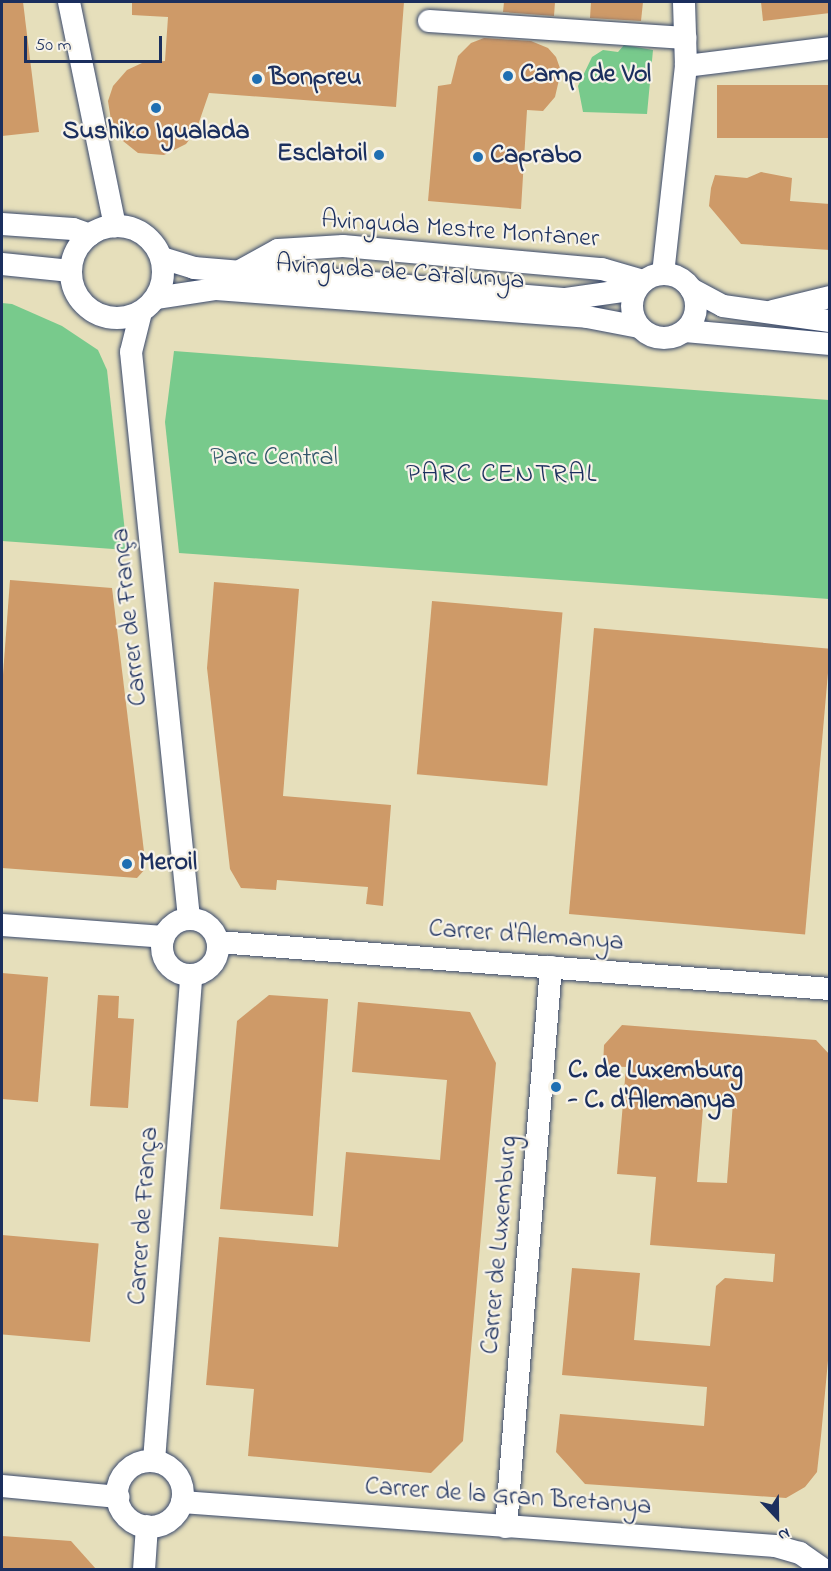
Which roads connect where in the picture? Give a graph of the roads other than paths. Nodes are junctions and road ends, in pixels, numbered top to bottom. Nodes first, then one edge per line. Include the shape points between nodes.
1 (69, 2) edge
2 (684, 2) edge
3 (429, 21) dead end
4 (685, 38) junction
5 (830, 48) edge
6 (686, 66) junction
7 (2, 224) edge
8 (115, 226) junction
9 (90, 235) junction
10 (162, 258) junction
11 (2, 264) edge
12 (71, 271) junction
13 (240, 271) junction
14 (648, 281) junction
15 (692, 289) junction
16 (830, 297) edge
17 (148, 305) junction
18 (762, 314) junction
19 (102, 316) junction
20 (830, 321) edge
21 (639, 327) junction
22 (685, 331) junction
23 (830, 344) edge
24 (131, 352) junction
25 (189, 918) junction
26 (2, 925) edge
27 (164, 937) junction
28 (218, 942) junction
29 (551, 967) junction
30 (191, 975) junction
31 (830, 989) edge
32 (154, 1461) junction
33 (2, 1486) edge
34 (118, 1497) junction
35 (182, 1502) junction
36 (147, 1526) junction
37 (506, 1527) junction
38 (830, 1547) edge
39 (144, 1569) edge
40 (825, 1569) edge

1 - 8 street
2 - 4 street
3 - 4 street
4 - 6 street
5 - 6 street
6 - 14 street
7 - 9 street
8 - 9 street
8 - 10 street via 144,234
9 - 12 street via 78,247
10 - 13 street, Avinguda de Catalunya via 194,268
10 - 17 street via 163,279
11 - 12 street
12 - 19 street via 79,298
13 - 14 street, Avinguda de Catalunya via 566,299
13 - 14 street, Avinguda Mestre Montaner via 278,250 343,246 602,269
14 - 15 street via 684,280
14 - 21 street via 632,308
15 - 18 street via 723,306
15 - 22 street via 697,306
16 - 18 street
17 - 19 street via 124,318
17 - 21 street, Avinguda de Catalunya via 216,289 587,317
17 - 24 street, Carrer de França
18 - 20 street
19 - 24 street
21 - 22 street via 661,338
22 - 23 street
24 - 25 street, Carrer de França
25 - 27 street via 176,922
25 - 28 street via 208,925
26 - 27 street
27 - 30 street via 162,948 167,963 175,971
28 - 29 street, Carrer d'Alemanya
28 - 30 street via 212,965
29 - 31 street, Carrer d'Alemanya
29 - 37 street, Carrer de Luxemburg
30 - 32 street, Carrer de França
32 - 34 street via 129,1469 121,1480
32 - 35 street via 167,1465 177,1475 183,1488
33 - 34 street
34 - 36 street via 127,1517
35 - 36 street via 169,1520
35 - 37 street, Carrer de la Gran Bretanya
36 - 39 street
37 - 40 street, Carrer de la Gran Bretanya via 775,1546 800,1553
38 - 40 street

